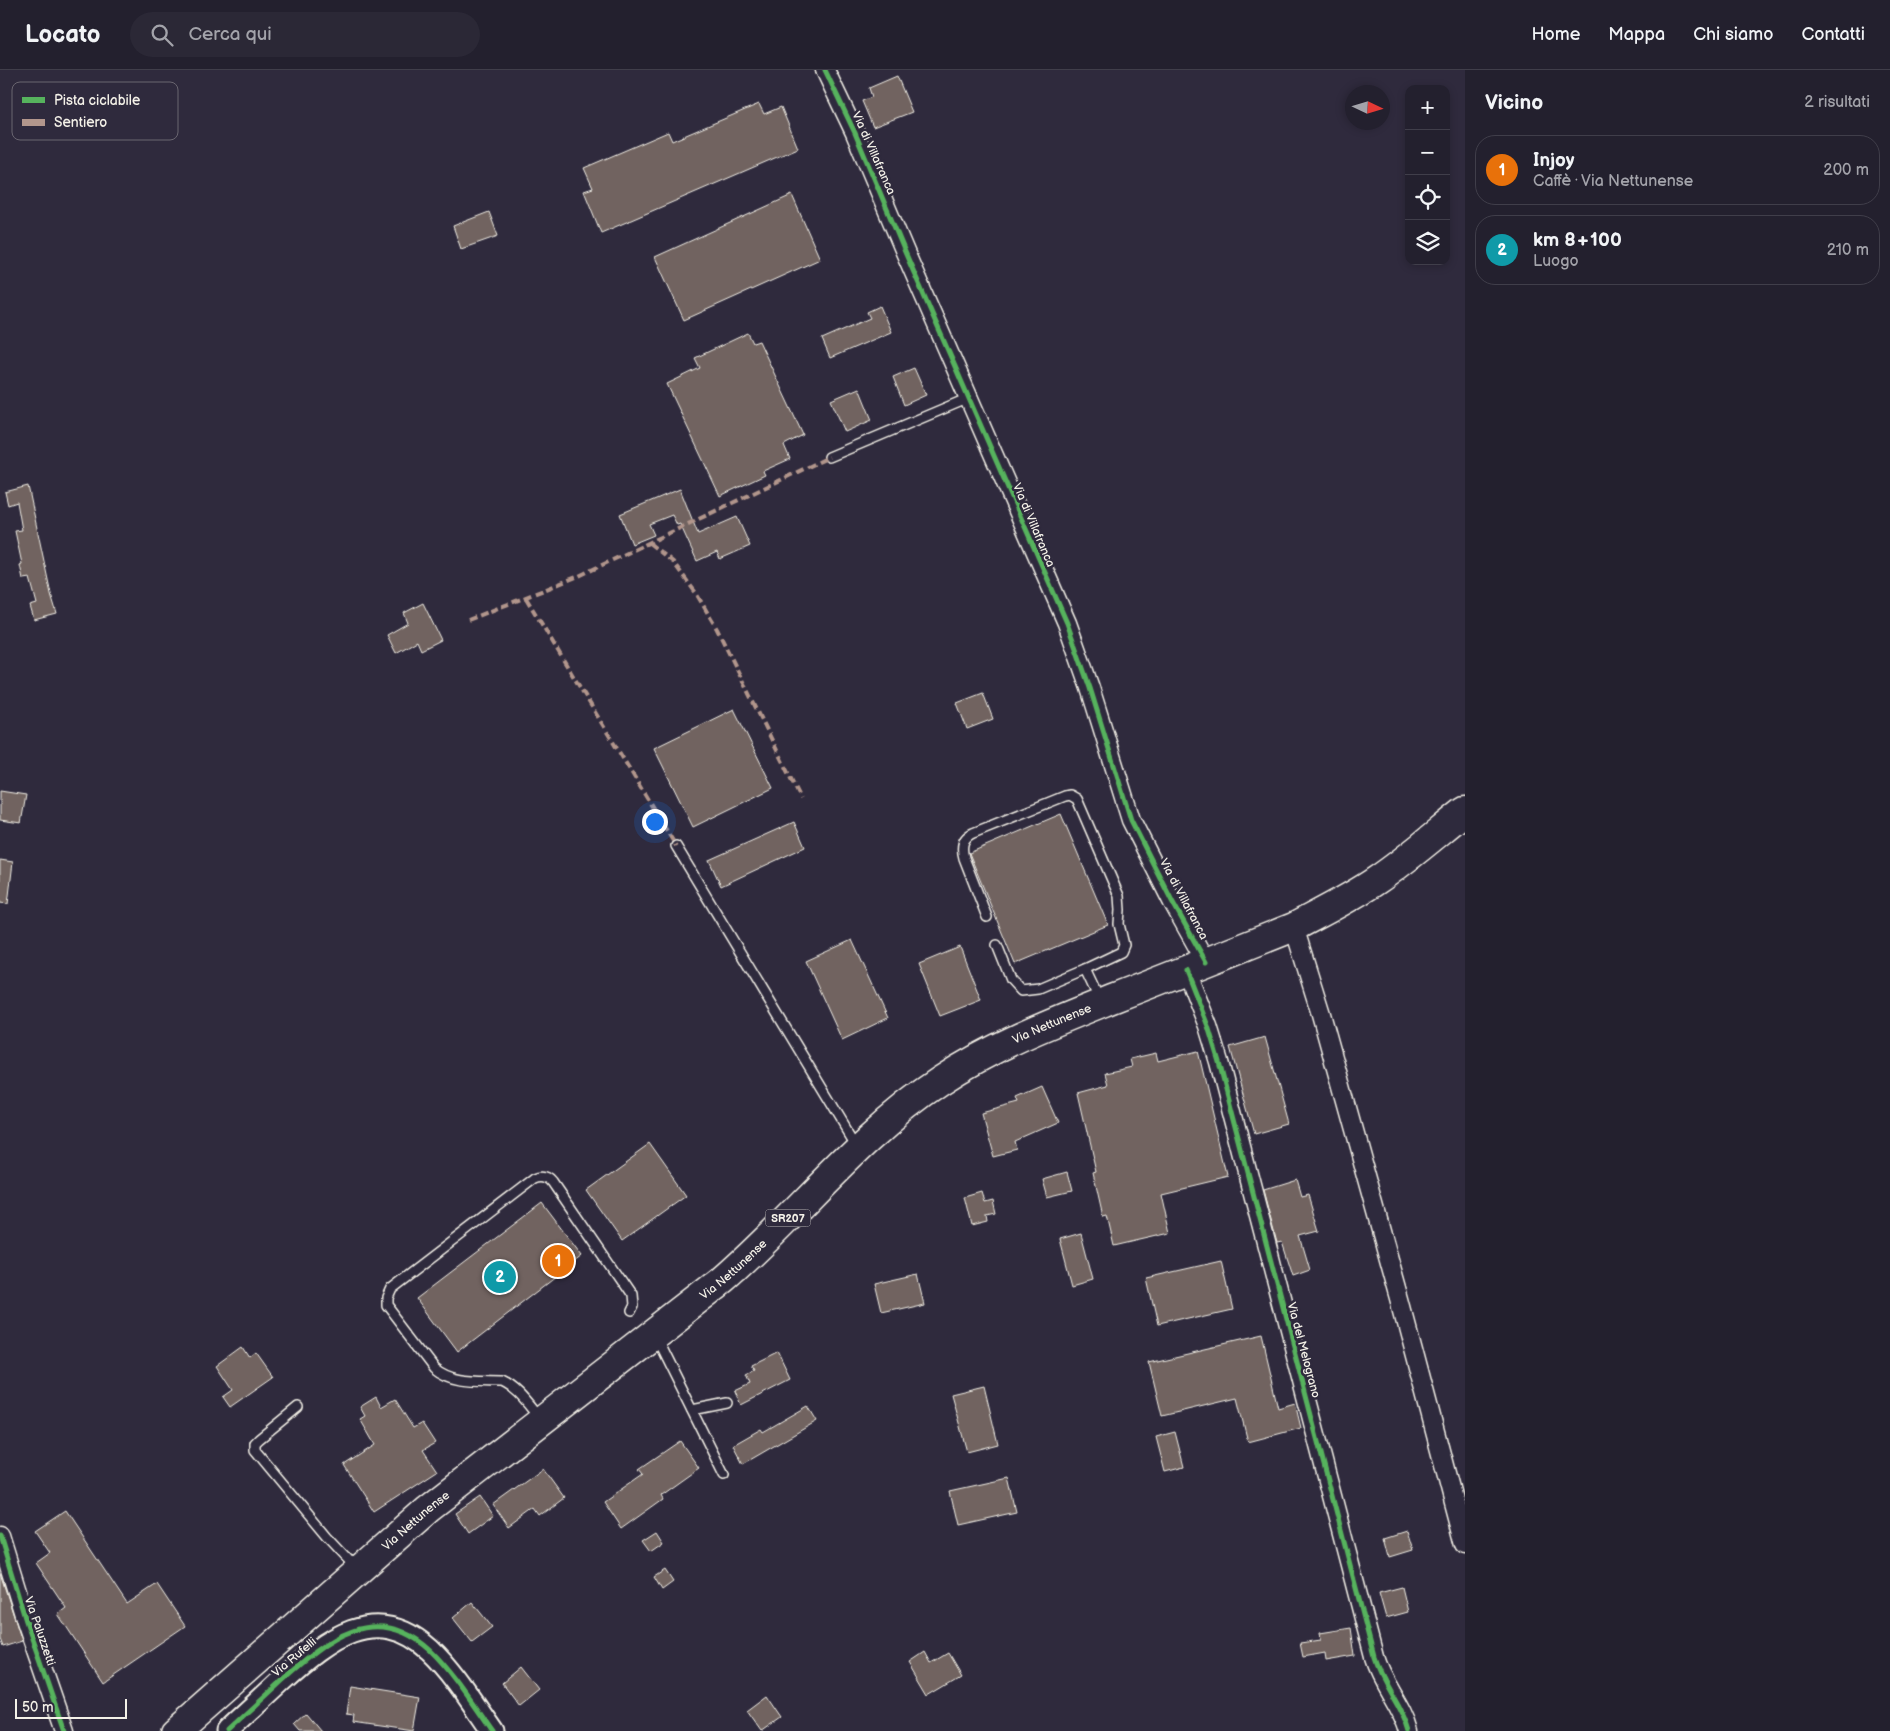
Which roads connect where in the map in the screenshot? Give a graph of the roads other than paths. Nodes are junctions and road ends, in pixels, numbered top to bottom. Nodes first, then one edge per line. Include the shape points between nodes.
1 (824, 70) edge
2 (969, 398) junction
3 (829, 457) dead end
4 (1465, 811) edge
5 (676, 846) dead end
6 (987, 918) dead end
7 (1294, 927) junction
8 (996, 946) dead end
9 (1196, 966) junction
10 (1085, 969) junction
11 (1101, 1004) junction
12 (859, 1148) junction
13 (629, 1313) dead end
14 (654, 1333) junction
15 (727, 1402) dead end
16 (298, 1407) dead end
17 (692, 1410) junction
18 (542, 1421) junction
19 (724, 1475) dead end
20 (0, 1536) edge
21 (1465, 1545) edge
22 (359, 1570) junction
23 (64, 1731) edge
24 (176, 1731) edge
25 (226, 1731) edge
26 (492, 1731) edge
27 (1409, 1731) edge

1 - 2 street, Via di Villafranca via 859,142
2 - 3 lane
2 - 9 street, Via di Villafranca via 1074,641 1131,820 1172,901
4 - 7 main road, Via Nettunense / SR207 via 1376,881
5 - 12 lane
6 - 10 lane via 964,858 965,838 1065,796 1073,796 1080,802 1119,896 1118,924 1124,945 1121,952
7 - 9 main road, Via Nettunense / SR207
7 - 21 street via 1400,1299
8 - 10 lane via 1014,985 1021,990 1038,989
9 - 11 main road, Via Nettunense / SR207
9 - 27 street, Via del Melograno via 1208,1026 1374,1657
10 - 11 lane
11 - 12 main road, Via Nettunense / SR207 via 1032,1032 959,1069 908,1105
12 - 14 main road, Via Nettunense / SR207 via 734,1270
13 - 18 lane via 631,1296 553,1182 542,1176 535,1178 390,1289 386,1305 438,1372 458,1380 507,1384
14 - 17 lane
14 - 18 main road, Via Nettunense / SR207
15 - 17 lane
16 - 22 lane via 259,1439 255,1444 256,1450 327,1537
17 - 19 lane
18 - 22 main road, Via Nettunense / SR207 via 428,1510
20 - 23 street, Via Paluzzetti
22 - 24 main road, Via Nettunense / SR207
25 - 26 street, Via Rufelli via 327,1642 347,1632 376,1626 408,1634 429,1650

